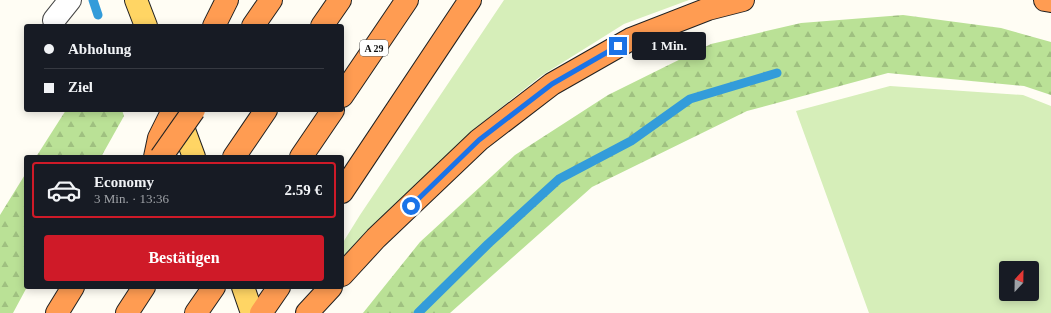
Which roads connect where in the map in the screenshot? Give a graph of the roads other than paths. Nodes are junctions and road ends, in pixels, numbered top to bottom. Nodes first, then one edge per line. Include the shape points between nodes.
1 (70, 0) edge
2 (136, 0) edge
3 (227, 0) edge
4 (271, 0) edge
5 (340, 0) edge
6 (407, 0) edge
7 (470, 0) edge
8 (743, 0) edge
9 (1045, 0) edge
10 (1051, 1) edge
11 (54, 20) dead end
12 (145, 24) edge
13 (215, 24) edge
14 (254, 24) edge
15 (323, 24) edge
16 (344, 93) edge
17 (172, 112) edge
18 (178, 112) edge
19 (193, 112) edge
20 (265, 112) edge
21 (332, 112) edge
22 (155, 155) edge
23 (161, 155) edge
24 (193, 155) edge
25 (236, 155) edge
26 (302, 155) edge
27 (344, 189) edge
28 (344, 273) edge
29 (72, 289) edge
30 (143, 289) edge
31 (213, 289) edge
32 (244, 289) edge
33 (278, 289) edge
34 (329, 289) edge
35 (199, 309) edge
36 (57, 313) edge
37 (127, 313) edge
38 (252, 313) edge
39 (261, 313) edge
40 (306, 313) edge

1 - 11 lane
2 - 12 main road
3 - 13 highway
4 - 14 highway
5 - 15 highway
6 - 16 highway, A 29
7 - 27 highway
8 - 28 highway via 708,9 631,39 552,84 479,140 376,238
9 - 10 highway
17 - 22 highway via 159,138
18 - 24 main road
19 - 23 highway, bridge
20 - 25 highway
21 - 26 highway
29 - 36 highway
30 - 37 highway
31 - 35 highway
32 - 38 main road
33 - 39 highway
34 - 40 highway

